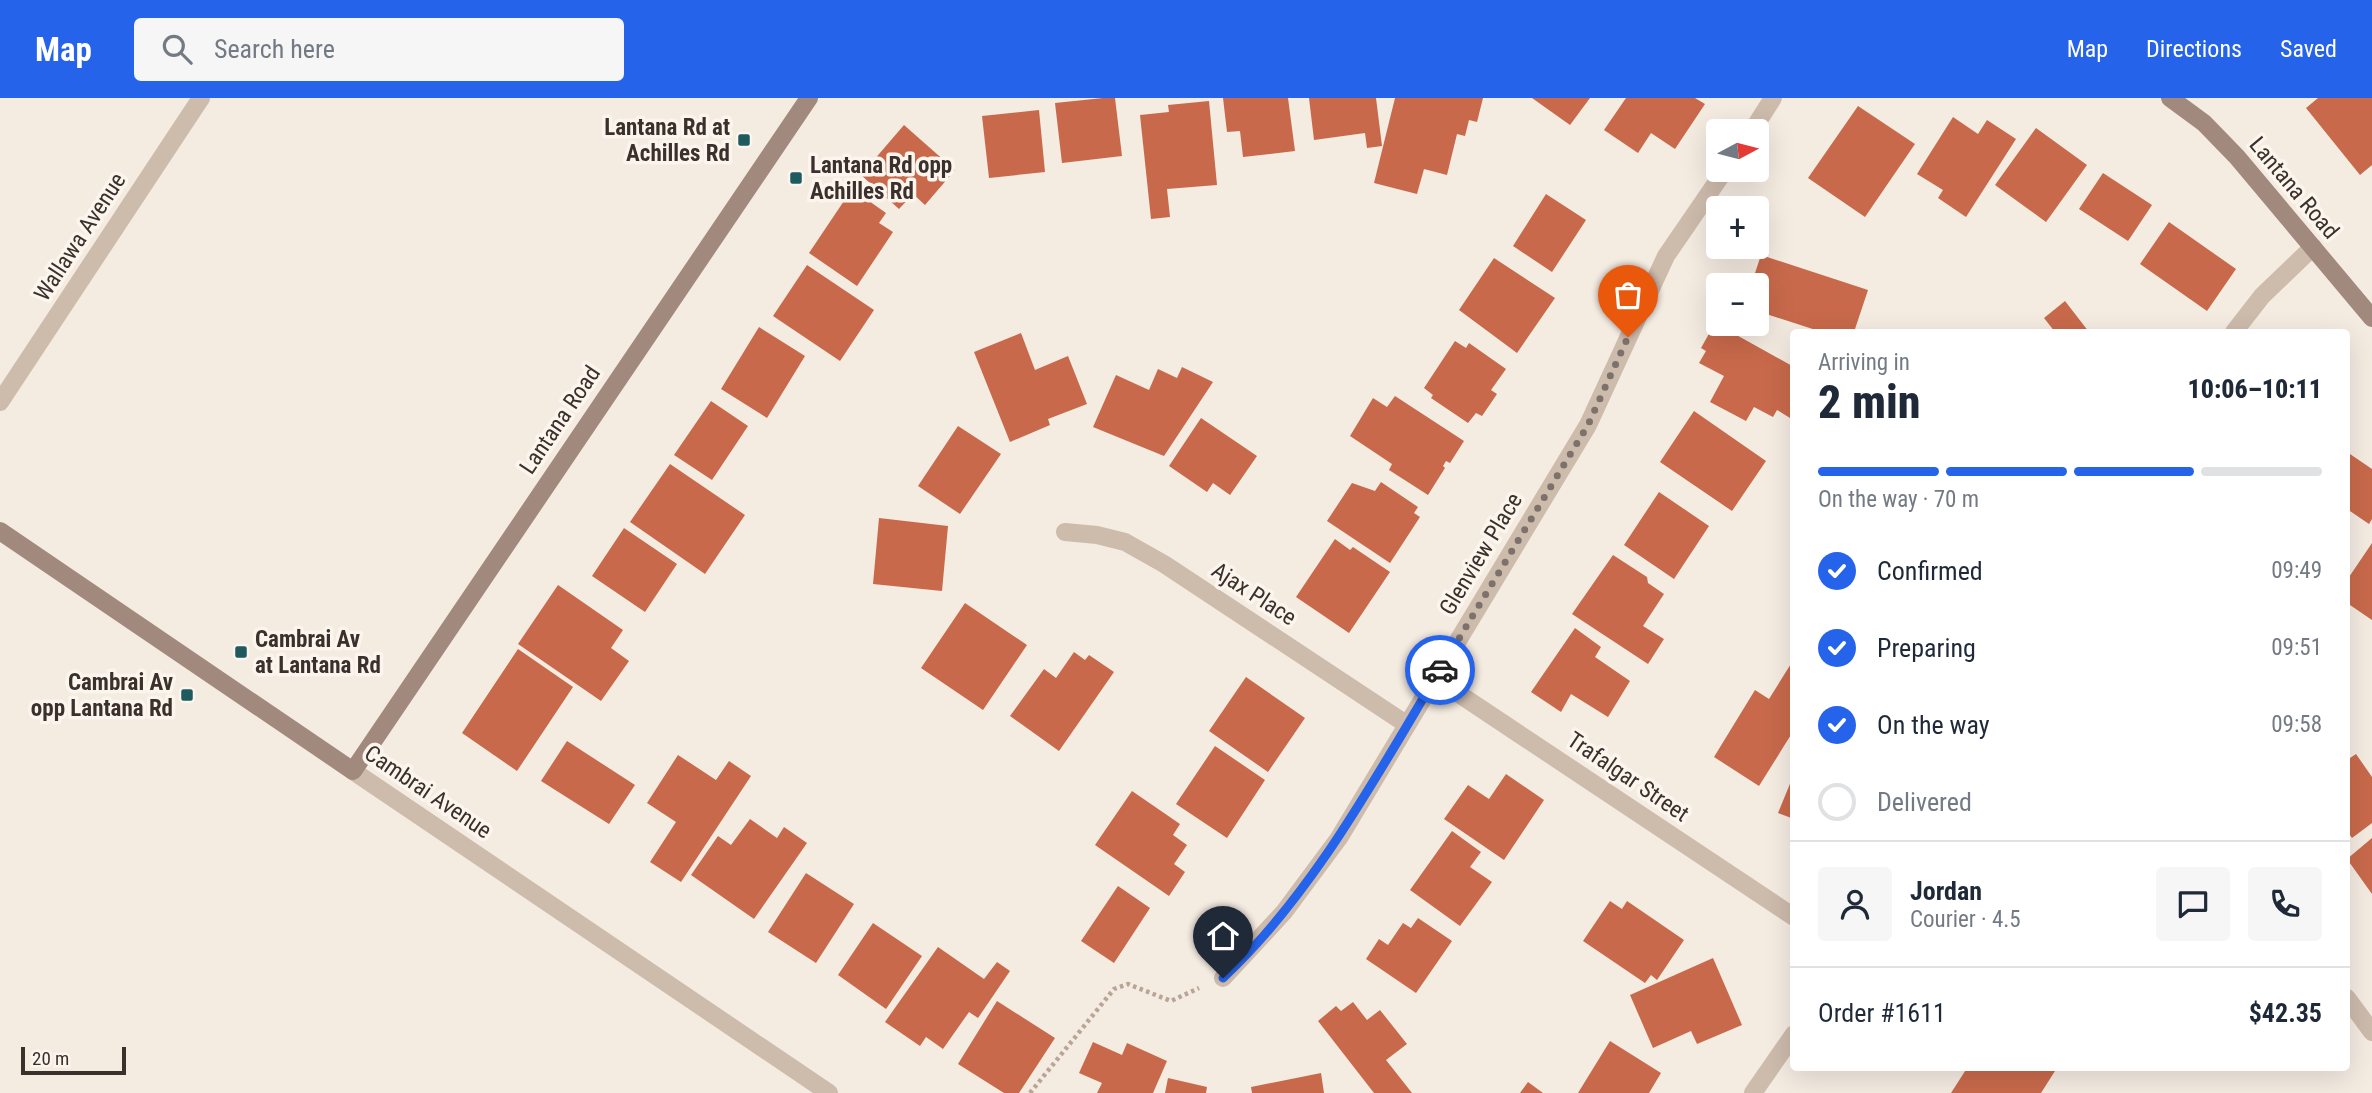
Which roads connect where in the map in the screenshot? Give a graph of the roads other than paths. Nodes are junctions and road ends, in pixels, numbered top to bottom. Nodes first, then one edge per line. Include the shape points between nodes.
1 (201, 98) edge
2 (810, 98) edge
3 (1773, 98) edge
4 (2170, 98) edge
5 (1760, 119) edge
6 (1717, 182) edge
7 (2313, 247) junction
8 (2372, 318) edge
9 (2236, 329) edge
10 (0, 402) edge
11 (0, 531) edge
12 (1065, 532) dead end
13 (1435, 678) junction
14 (1406, 724) junction
15 (353, 771) junction
16 (1790, 914) edge
17 (1229, 973) road end
18 (2350, 1002) edge
19 (2372, 1032) edge
20 (1790, 1040) edge
21 (829, 1093) edge
22 (1753, 1093) edge

1 - 10 street, Wallawa Avenue
2 - 15 street, Lantana Road
3 - 5 street
4 - 7 street, Lantana Road via 2229,149
6 - 13 street, Glenview Place via 1665,256 1588,425
7 - 8 street, Lantana Road
7 - 9 street via 2262,296
11 - 15 street, Cambrai Avenue
12 - 14 street, Ajax Place via 1125,542
13 - 14 street, Glenview Place
13 - 16 street, Trafalgar Street
14 - 17 street, Glenview Place via 1339,838 1284,912
15 - 21 street, Cambrai Avenue
18 - 19 street
20 - 22 street

